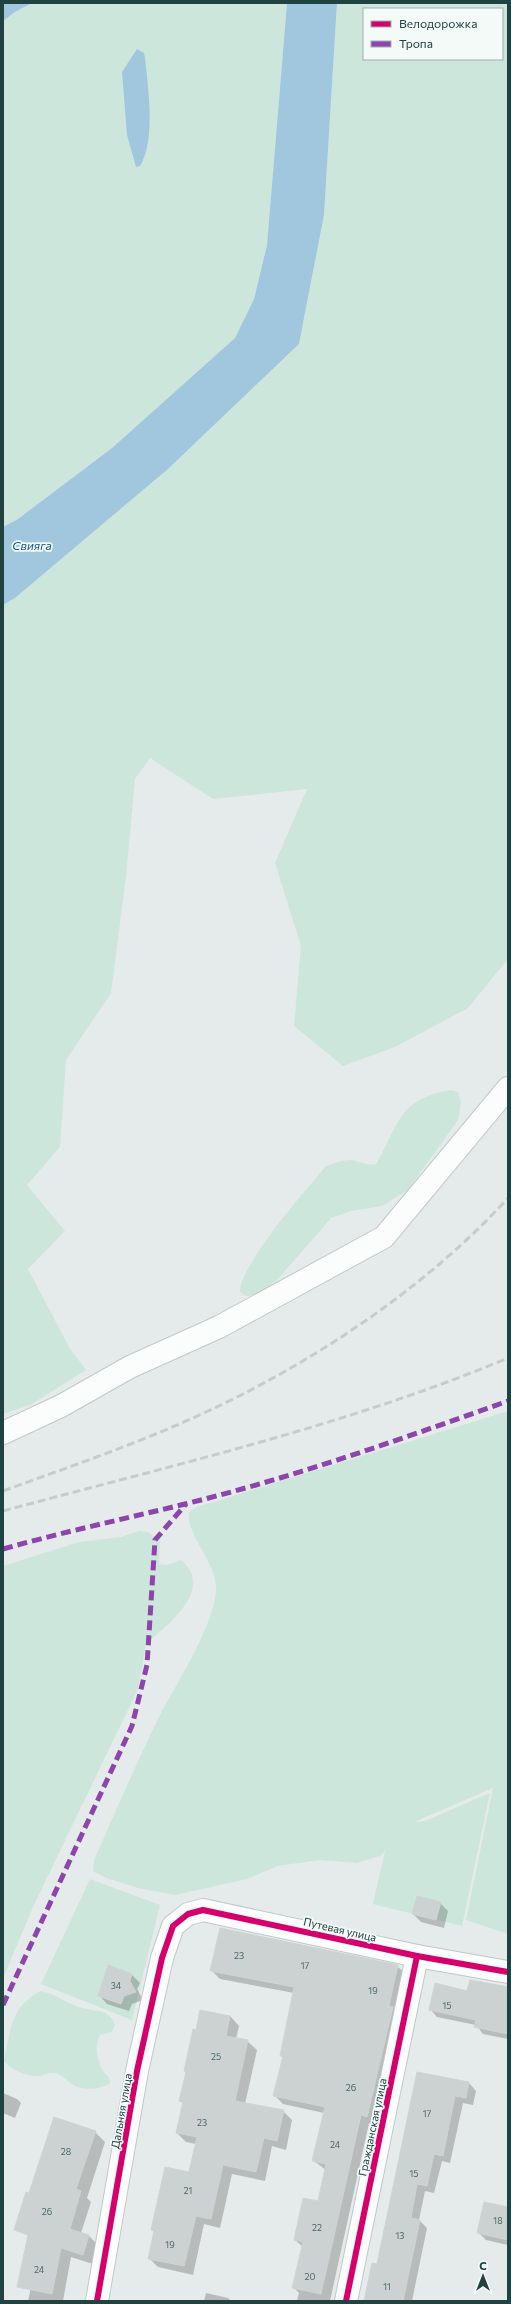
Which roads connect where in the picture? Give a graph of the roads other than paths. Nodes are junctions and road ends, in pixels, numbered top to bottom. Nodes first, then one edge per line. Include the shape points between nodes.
1 (508, 1088) edge
2 (3, 1433) edge
3 (173, 1926) joint
4 (416, 1956) junction
5 (508, 1972) edge
6 (97, 2301) edge
7 (346, 2301) edge

1 - 2 street via 384,1237 219,1327 130,1367 61,1406
3 - 4 street, Путевая улица via 188,1914 203,1910
3 - 6 street, Дальняя улица via 162,1958 139,2064
4 - 5 street, Путевая улица
4 - 7 street, Гражданская улица

